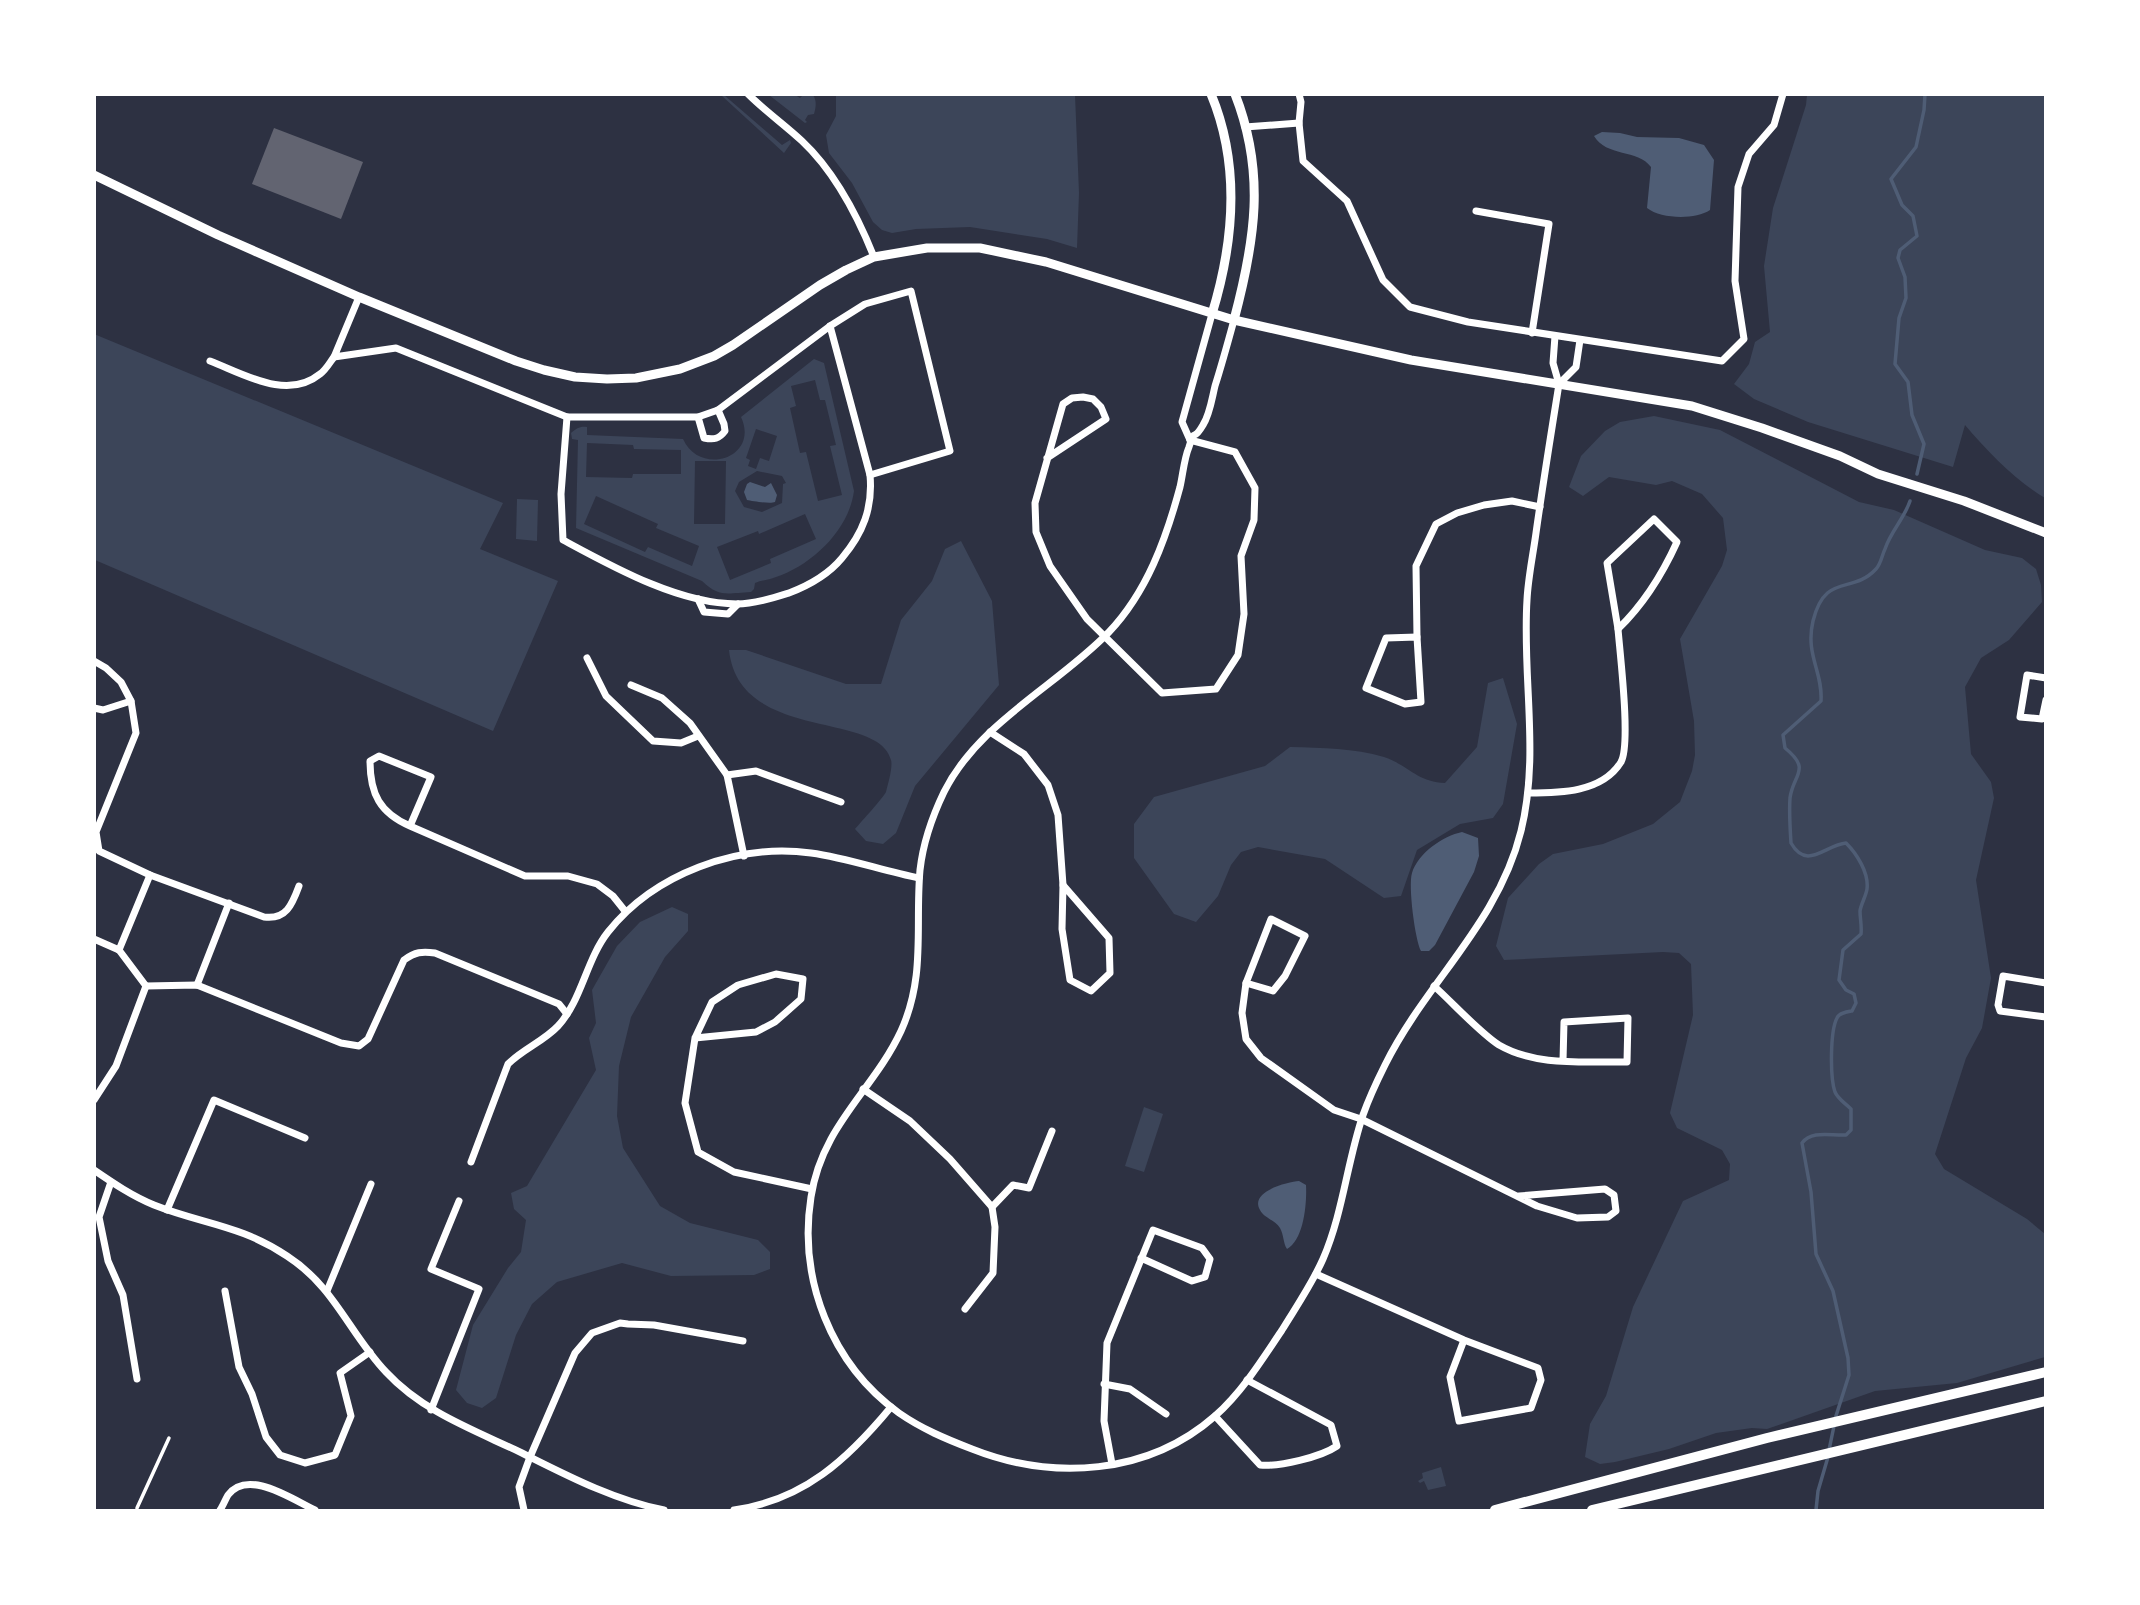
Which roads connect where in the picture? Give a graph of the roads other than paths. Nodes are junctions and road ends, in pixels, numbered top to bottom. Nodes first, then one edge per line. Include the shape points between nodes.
1 (748, 94) edge
2 (1212, 94) edge
3 (1235, 94) edge
4 (1299, 94) edge
5 (1783, 94) edge
6 (1299, 123) junction
7 (1245, 127) junction
8 (94, 175) edge
9 (1476, 211) dead end
10 (874, 257) junction
11 (359, 297) junction
12 (1212, 314) junction
13 (1234, 320) junction
14 (830, 326) junction
15 (1532, 333) junction
16 (1555, 336) junction
17 (1580, 340) junction
18 (334, 357) junction
19 (210, 361) dead end
20 (1559, 384) junction
21 (718, 410) junction
22 (567, 417) junction
23 (698, 417) junction
24 (1190, 440) junction
25 (1047, 458) junction
26 (870, 475) junction
27 (1540, 508) junction
28 (2046, 533) edge
29 (698, 599) junction
30 (738, 604) junction
31 (1619, 629) junction
32 (1104, 637) junction
33 (1417, 637) junction
34 (587, 658) dead end
35 (94, 661) edge
36 (2046, 678) edge
37 (631, 685) dead end
38 (2046, 700) edge
39 (131, 701) junction
40 (94, 708) edge
41 (990, 732) junction
42 (698, 736) junction
43 (727, 775) junction
44 (1528, 793) junction
45 (841, 802) dead end
46 (410, 826) junction
47 (744, 856) junction
48 (150, 875) junction
49 (919, 878) junction
50 (1063, 885) junction
51 (299, 886) dead end
52 (229, 903) junction
53 (625, 911) junction
54 (94, 939) edge
55 (119, 950) junction
56 (1246, 982) junction
57 (2046, 983) edge
58 (197, 985) junction
59 (146, 986) junction
60 (1434, 986) junction
61 (567, 1014) junction
62 (2046, 1017) edge
63 (695, 1038) junction
64 (1563, 1061) junction
65 (863, 1089) junction
66 (94, 1100) edge
67 (1361, 1119) junction
68 (1052, 1130) dead end
69 (305, 1138) dead end
70 (471, 1162) dead end
71 (94, 1170) edge
72 (111, 1182) junction
73 (371, 1184) dead end
74 (812, 1189) junction
75 (1519, 1196) junction
76 (459, 1201) dead end
77 (992, 1207) junction
78 (167, 1210) junction
79 (1141, 1258) junction
80 (1316, 1274) junction
81 (225, 1291) dead end
82 (327, 1291) junction
83 (965, 1309) dead end
84 (1464, 1340) junction
85 (743, 1341) dead end
86 (370, 1352) junction
87 (2046, 1372) edge
88 (137, 1379) dead end
89 (1247, 1380) junction
90 (1104, 1384) junction
91 (2046, 1401) edge
92 (891, 1407) junction
93 (431, 1410) junction
94 (1166, 1414) dead end
95 (1215, 1416) junction
96 (169, 1438) dead end
97 (530, 1457) junction
98 (1112, 1464) junction
99 (769, 1507) edge
100 (137, 1508) dead end
101 (220, 1510) edge
102 (315, 1510) edge
103 (524, 1510) edge
104 (664, 1510) edge
105 (734, 1510) edge
106 (1495, 1510) edge
107 (1592, 1510) edge

1 - 10 street via 803,142 841,190
2 - 12 street via 1229,155 1232,198 1227,256
3 - 7 street
4 - 6 street
5 - 17 street via 1774,125 1749,153 1738,187 1735,281 1744,339 1722,361
6 - 7 street
6 - 15 street via 1303,162 1347,201 1383,280 1410,307 1468,323
7 - 13 street via 1254,224
8 - 11 street
9 - 15 street via 1549,223
10 - 11 street via 820,285 714,356 636,378 575,377 544,370
10 - 12 street via 940,247 997,251
11 - 18 street
12 - 13 street
12 - 24 street via 1182,422
13 - 20 street via 1411,360
13 - 24 street via 1205,423
14 - 21 street
14 - 26 street
14 - 26 street via 865,304 911,291 950,451
15 - 16 street
16 - 17 street
16 - 20 street via 1553,363
17 - 20 street via 1576,367
18 - 19 street via 321,374 299,385 274,386
18 - 22 street via 397,348
20 - 27 street
20 - 28 street via 1663,399 1726,415
21 - 23 street
21 - 23 street via 725,432 720,438 704,438
22 - 23 street
22 - 29 street via 563,540 602,561
24 - 32 street via 1162,545 1147,578
24 - 32 street via 1235,452 1255,488 1254,520 1241,556 1244,614 1238,655 1216,689 1161,693
25 - 25 street via 1063,404 1083,397 1101,407 1106,419
25 - 32 street via 1035,503 1036,532 1050,566
26 - 30 street via 870,511 855,543 835,566 809,586
27 - 33 street via 1512,501 1484,505 1436,524 1416,566
27 - 44 street via 1527,596
29 - 30 street
29 - 30 street via 704,612 728,614
31 - 31 street via 1607,563 1654,519 1677,542 1640,608
31 - 44 street via 1626,727 1622,761 1609,776 1588,788
32 - 41 street
33 - 33 street via 1386,638 1366,688 1405,704 1421,702
34 - 42 street via 606,696 653,741 681,743
35 - 39 street via 121,682
36 - 38 street via 2027,675 2020,717 2042,719
37 - 42 street via 662,698
39 - 40 street via 103,710
39 - 48 street via 135,739 96,832 96,842 99,851
41 - 49 street via 962,762 945,790 928,832
41 - 50 street via 1024,754 1048,785 1058,815
42 - 43 street
43 - 45 street via 757,771
43 - 47 street
44 - 60 street via 1520,834 1497,895
46 - 46 street via 430,777 379,756 370,761 375,795 393,819
46 - 53 street via 525,876 568,876 597,884
47 - 49 street via 769,851 811,853
47 - 53 street via 673,878
48 - 52 street
48 - 55 street
49 - 65 street via 914,991 900,1033
50 - 50 street via 1109,938 1110,973 1091,991 1070,980 1062,929
51 - 52 street via 291,907 274,918
52 - 58 street
53 - 61 street via 600,943
54 - 55 street
55 - 59 street
56 - 56 street via 1271,919 1305,936 1273,991
56 - 67 street via 1242,1013 1246,1039 1261,1058 1334,1110
57 - 62 street via 2003,976 1998,1005 2000,1011
58 - 59 street
58 - 61 street via 359,1046 368,1039 404,960 423,951 559,1004
59 - 66 street via 116,1066
60 - 64 street via 1498,1044 1525,1056
60 - 67 street via 1397,1041
61 - 70 street via 508,1064
63 - 63 street via 712,1002 738,985 776,974 803,979 801,999 775,1022 756,1032
63 - 74 street via 685,1103 698,1152 734,1172
64 - 64 street via 1627,1062 1628,1018 1564,1022
65 - 74 street via 831,1138
65 - 77 street via 910,1121
67 - 75 street
67 - 80 street via 1342,1201
68 - 77 street via 1029,1188 1013,1185
69 - 78 street via 214,1100
71 - 72 street
72 - 78 street
72 - 88 street via 99,1217 108,1261 123,1294
73 - 82 street
74 - 92 street via 808,1251 818,1302 841,1352
75 - 75 street via 1577,1219 1608,1217 1616,1211 1614,1195 1605,1189
76 - 93 street via 431,1269 479,1289
77 - 83 street via 993,1273
78 - 82 street via 222,1224 267,1243
79 - 79 street via 1153,1230 1202,1248 1210,1259 1205,1277 1192,1281
79 - 90 street via 1107,1343
80 - 84 street
80 - 89 street
81 - 86 street via 239,1367 266,1437 280,1455 304,1463 335,1455 351,1416 340,1373
82 - 86 street
84 - 84 street via 1538,1368 1541,1380 1531,1408 1459,1421 1450,1377
85 - 97 street via 620,1323 592,1333 575,1353
86 - 93 street via 403,1389
87 - 106 main road via 1767,1438
89 - 95 street
89 - 95 street via 1331,1425 1337,1446 1328,1452 1260,1465
90 - 94 street via 1130,1389
90 - 98 street via 1104,1421
91 - 107 main road
92 - 98 street via 931,1433 1015,1464 1069,1470
92 - 99 street via 838,1464
93 - 97 street
95 - 98 street via 1149,1456
96 - 100 lane
97 - 103 street via 519,1487
97 - 104 street via 600,1491
99 - 105 street
101 - 102 street via 229,1493 262,1484

